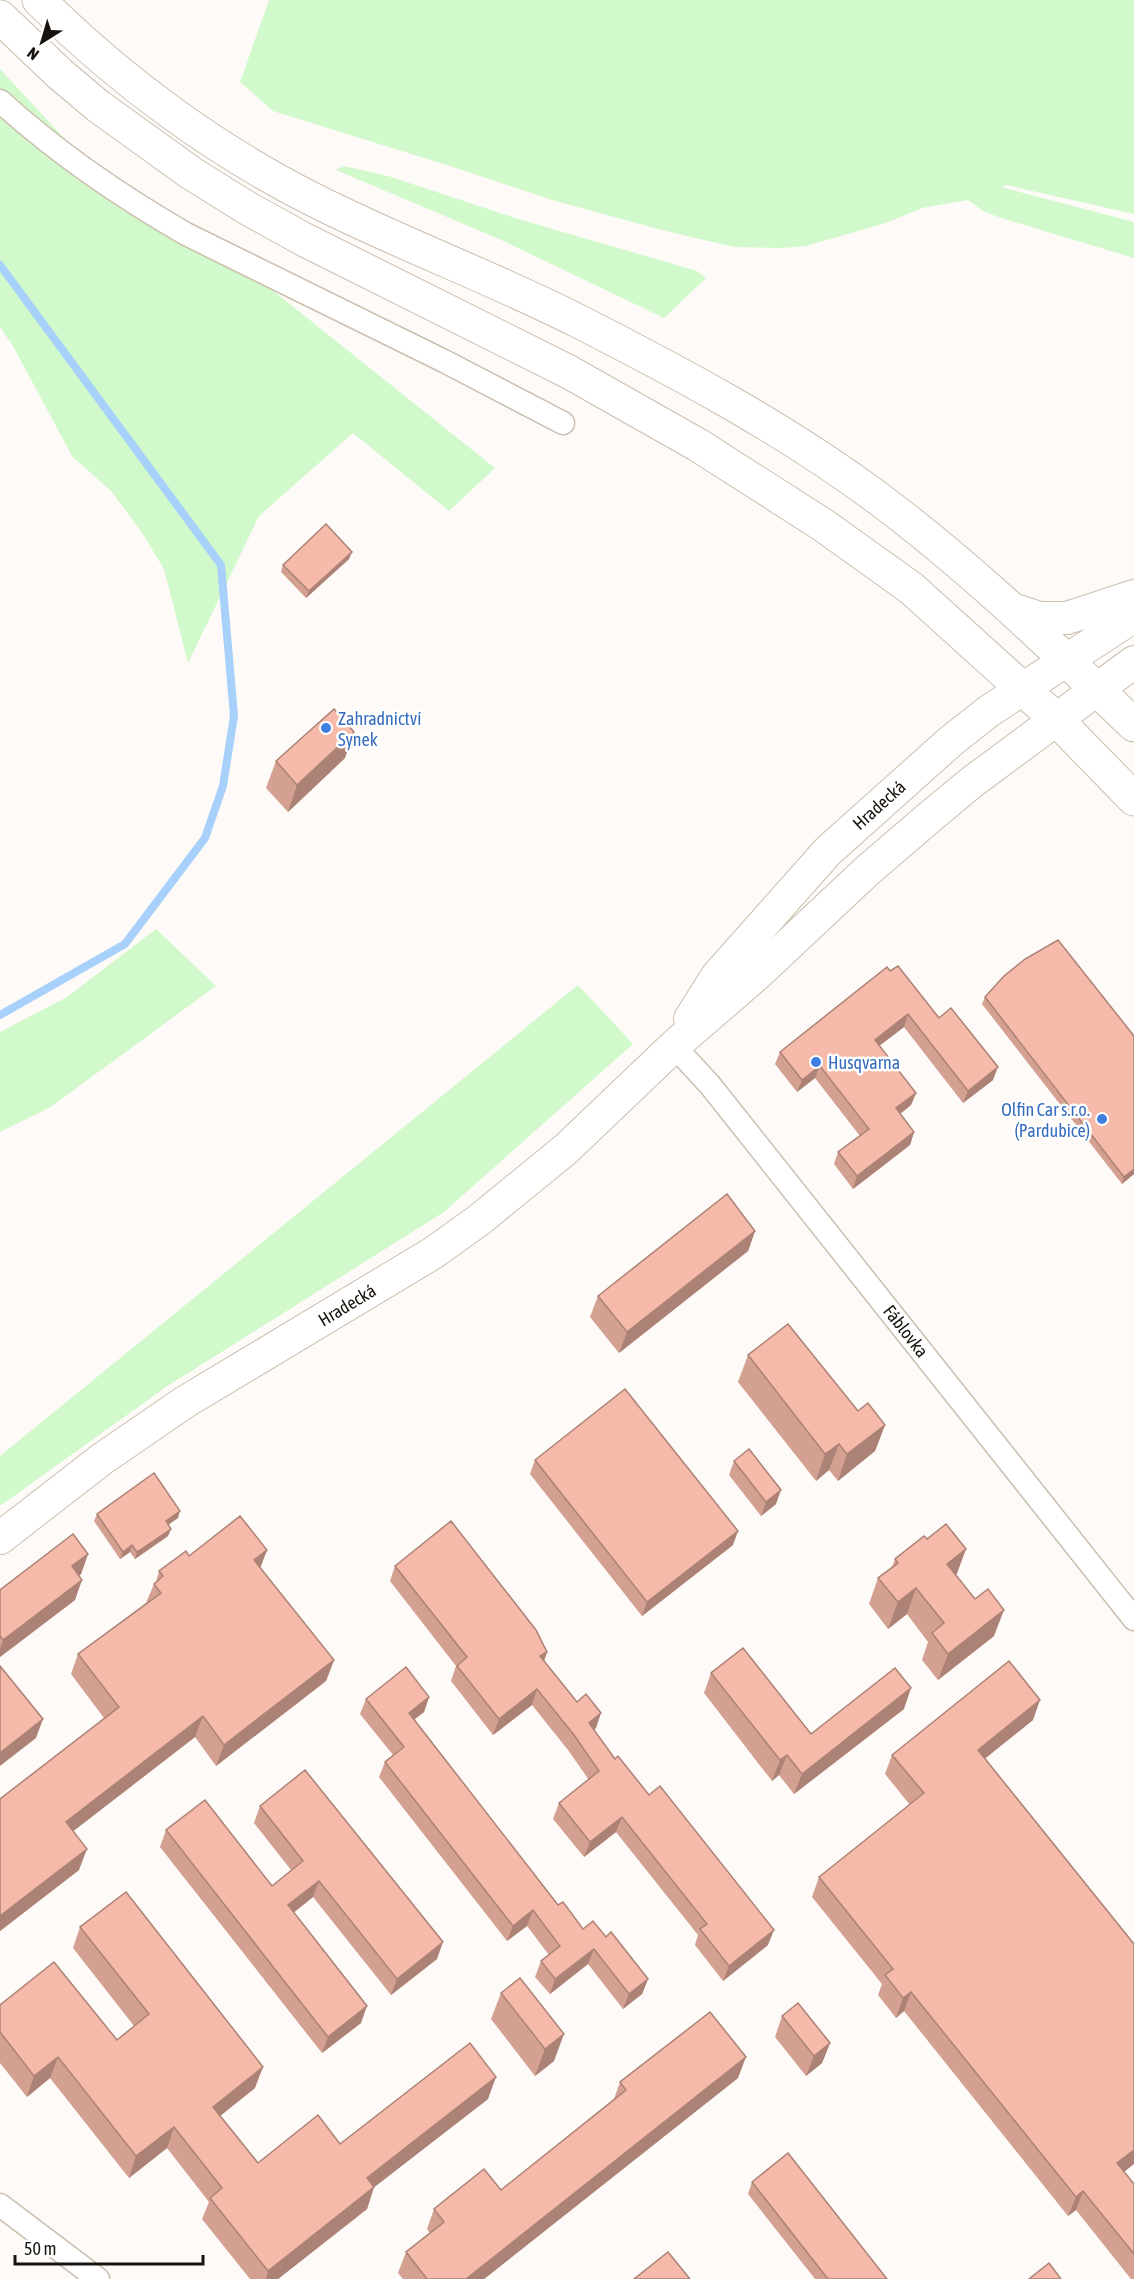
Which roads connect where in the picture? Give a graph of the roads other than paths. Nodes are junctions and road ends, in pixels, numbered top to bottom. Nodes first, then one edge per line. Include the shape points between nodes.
1 (39, 0) edge
2 (0, 17) edge
3 (0, 101) edge
4 (563, 423) dead end
5 (1134, 596) edge
6 (1012, 609) junction
7 (1134, 616) edge
8 (1066, 660) junction
9 (1134, 662) edge
10 (1023, 688) junction
11 (1096, 689) junction
12 (1056, 719) junction
13 (1134, 725) edge
14 (1134, 799) edge
15 (674, 1046) junction
16 (0, 1538) edge
17 (1134, 1619) edge
18 (0, 2205) edge
19 (98, 2279) edge

1 - 6 main road via 123,75 212,140 323,204 576,321 716,395 803,447 874,496
2 - 10 main road via 98,106 237,202 578,377 698,445 814,519 911,588
3 - 4 street via 67,158 145,211
5 - 6 main road via 1067,618 1039,618
6 - 8 main road
7 - 8 main road, Hradecká
8 - 10 main road, Hradecká
8 - 11 main road
9 - 11 main road, Hradecká
10 - 12 main road
10 - 15 main road, Hradecká via 951,741 828,851 717,975
11 - 12 main road, Hradecká
11 - 13 main road
12 - 14 main road
12 - 15 main road, Hradecká via 931,816
15 - 16 main road, Hradecká via 566,1149 470,1227 185,1402 102,1459
15 - 17 street, Fáblovka via 710,1085
18 - 19 street

